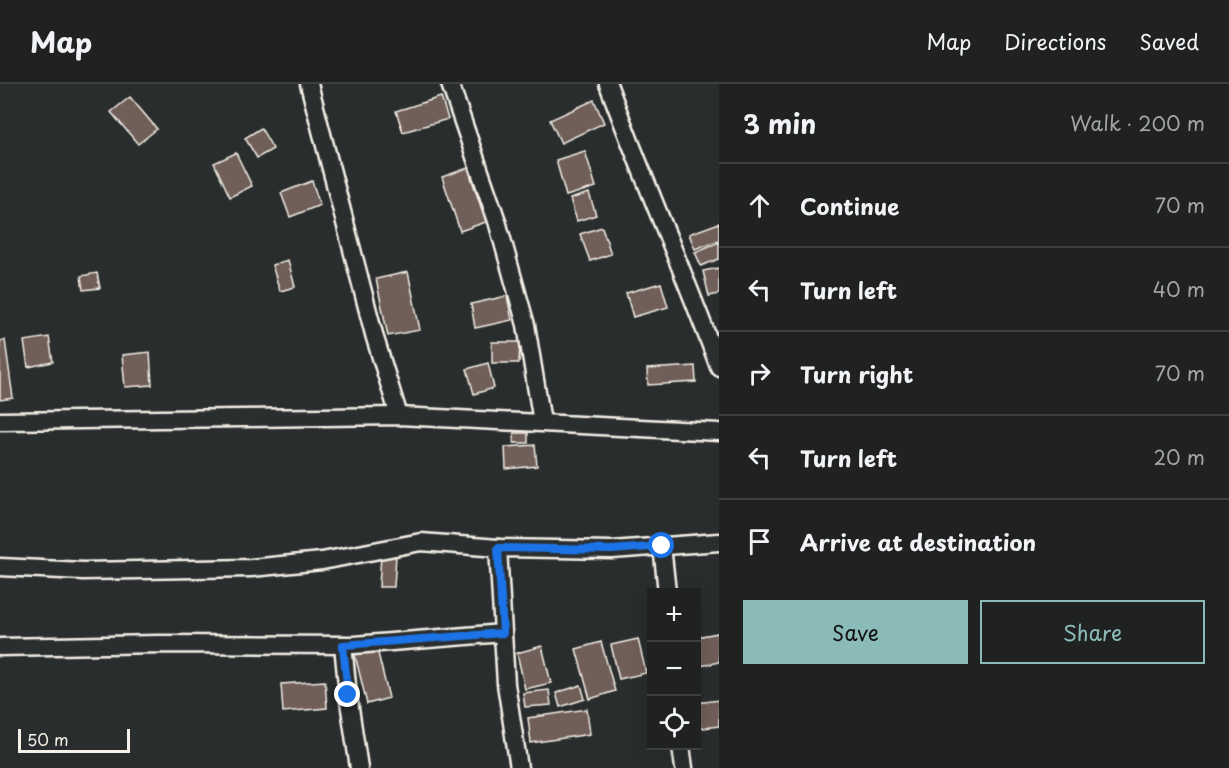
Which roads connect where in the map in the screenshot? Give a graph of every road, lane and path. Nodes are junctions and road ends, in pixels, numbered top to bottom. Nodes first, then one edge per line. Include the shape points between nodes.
1 (309, 84) edge
2 (450, 84) edge
3 (608, 84) edge
4 (719, 367) edge
5 (399, 416) junction
6 (0, 422) edge
7 (542, 422) junction
8 (719, 432) edge
9 (719, 542) edge
10 (662, 546) junction
11 (498, 548) junction
12 (0, 567) edge
13 (667, 588) edge
14 (503, 633) junction
15 (343, 645) junction
16 (0, 647) edge
17 (682, 750) edge
18 (359, 768) edge
19 (519, 768) edge
20 (684, 768) edge

1 - 5 street
2 - 7 street via 497,221 526,325
3 - 4 street
5 - 6 street
5 - 7 street
7 - 8 street
9 - 10 street
10 - 11 street via 612,550
10 - 13 street
11 - 12 street via 421,542 322,561 251,568 83,571
11 - 14 street
14 - 15 street
14 - 19 street via 506,684
15 - 16 street
15 - 18 street
17 - 20 street

